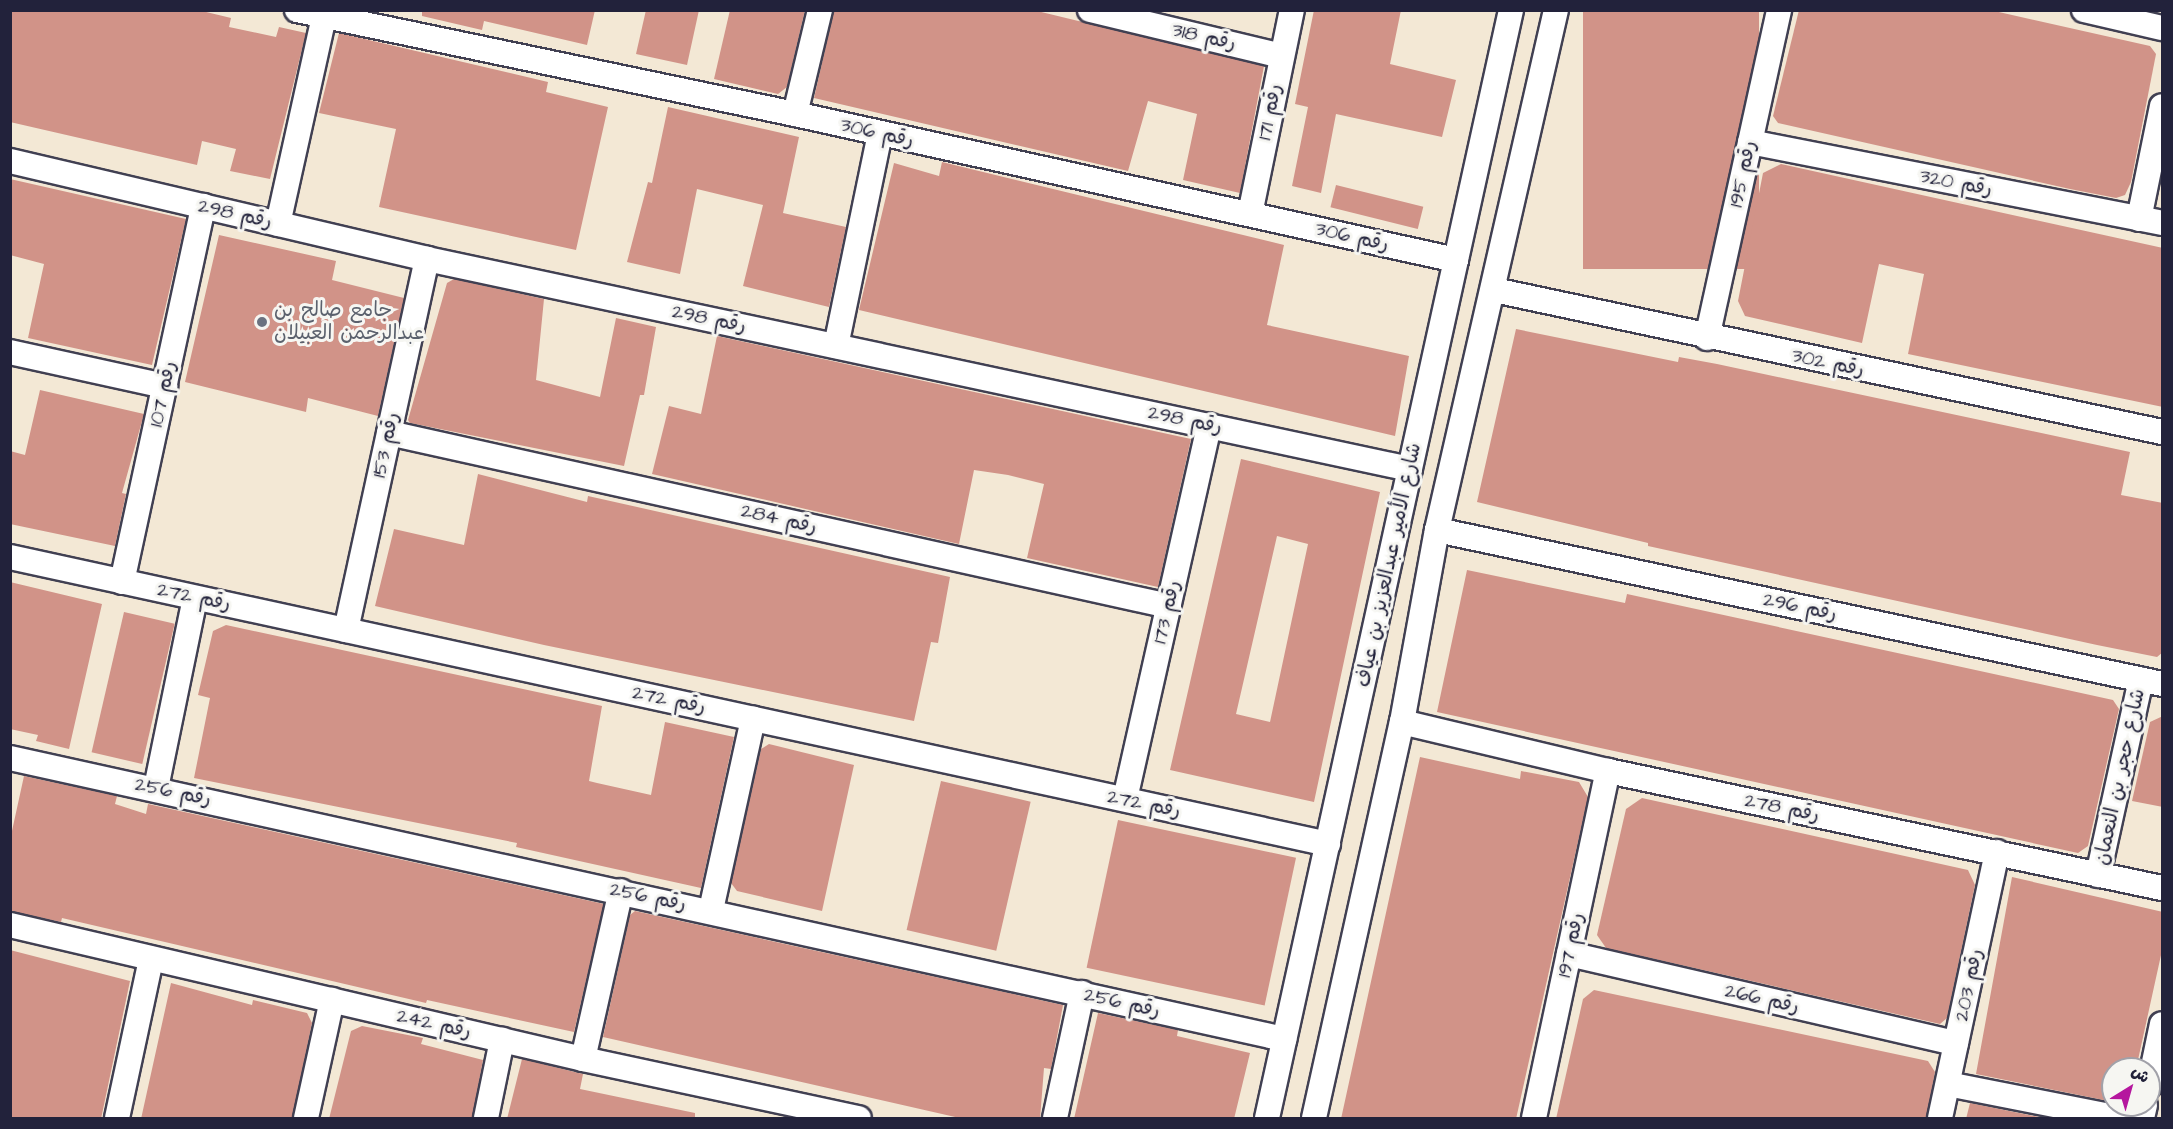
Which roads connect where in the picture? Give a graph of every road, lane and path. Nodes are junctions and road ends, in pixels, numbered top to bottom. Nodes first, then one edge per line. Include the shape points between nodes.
1 (297, 10) edge
2 (820, 10) edge
3 (1090, 10) edge
4 (1292, 10) edge
5 (1511, 10) edge
6 (1556, 10) edge
7 (1779, 10) edge
8 (2084, 10) edge
9 (1117, 14) edge
10 (324, 17) junction
11 (2163, 28) edge
12 (1282, 56) junction
13 (2163, 106) edge
14 (795, 114) junction
15 (880, 134) junction
16 (1750, 142) junction
17 (10, 161) edge
18 (203, 206) junction
19 (1250, 214) junction
20 (2151, 221) edge
21 (278, 224) junction
22 (427, 259) junction
23 (1456, 260) junction
24 (1494, 290) junction
25 (1707, 338) junction
26 (836, 346) junction
27 (10, 352) edge
28 (165, 386) junction
29 (1209, 425) junction
30 (2163, 432) edge
31 (389, 433) junction
32 (1410, 469) junction
33 (1437, 530) junction
34 (10, 557) edge
35 (122, 582) junction
36 (195, 598) junction
37 (1169, 606) junction
38 (346, 630) junction
39 (2152, 682) edge
40 (753, 719) junction
41 (1402, 722) junction
42 (10, 758) edge
43 (1608, 771) junction
44 (156, 788) junction
45 (1125, 800) junction
46 (1328, 844) junction
47 (1997, 852) junction
48 (2098, 875) junction
49 (2163, 888) edge
50 (621, 891) junction
51 (711, 910) junction
52 (10, 925) edge
53 (1569, 954) junction
54 (151, 959) junction
55 (1082, 993) junction
56 (332, 1000) junction
57 (2163, 1024) edge
58 (1284, 1039) junction
59 (502, 1040) junction
60 (1956, 1043) junction
61 (2156, 1057) edge
62 (584, 1059) junction
63 (1948, 1084) junction
64 (117, 1119) edge
65 (306, 1119) edge
66 (486, 1119) edge
67 (859, 1119) edge
68 (1055, 1119) edge
69 (1267, 1119) edge
70 (1314, 1119) edge
71 (1534, 1119) edge
72 (1940, 1119) edge
73 (2120, 1119) edge

1 - 10 street, رقم 306
2 - 14 street
3 - 9 street, رقم 318
4 - 12 street, رقم 171
5 - 23 street, شارع الأمير عبدالعزيز بن عياف
6 - 24 street, شارع الأمير عبدالعزيز بن عياف
7 - 16 street, رقم 195
8 - 11 street
9 - 12 street, رقم 318
10 - 14 street, رقم 306
10 - 21 street
12 - 19 street, رقم 171
13 - 20 street
14 - 15 street, رقم 306
15 - 19 street, رقم 306
15 - 26 street
16 - 20 street, رقم 320
16 - 25 street, رقم 195
17 - 18 street, رقم 298
18 - 21 street, رقم 298
18 - 28 street, رقم 107
19 - 23 street, رقم 306
21 - 22 street, رقم 298
22 - 26 street, رقم 298
22 - 31 street, رقم 153
23 - 32 street, شارع الأمير عبدالعزيز بن عياف
24 - 25 street, رقم 302
24 - 33 street, شارع الأمير عبدالعزيز بن عياف
25 - 30 street, رقم 302
26 - 29 street, رقم 298
27 - 28 street
28 - 35 street, رقم 107
29 - 32 street, رقم 298
29 - 37 street, رقم 173
31 - 37 street, رقم 284
31 - 38 street, رقم 153
32 - 46 street, شارع الأمير عبدالعزيز بن عياف
33 - 39 street, رقم 296
33 - 41 street, شارع الأمير عبدالعزيز بن عياف
34 - 35 street, رقم 272
35 - 36 street, رقم 272
36 - 38 street, رقم 272
36 - 44 street
37 - 45 street, رقم 173
38 - 40 street, رقم 272
39 - 48 street, شارع حجر بن النعمان
40 - 45 street, رقم 272
40 - 51 street
41 - 43 street, رقم 278
41 - 70 street, شارع الأمير عبدالعزيز بن عياف
42 - 44 street, رقم 256
43 - 47 street, رقم 278
43 - 53 street, رقم 197
44 - 50 street, رقم 256
45 - 46 street, رقم 272
46 - 58 street, شارع الأمير عبدالعزيز بن عياف
47 - 48 street, رقم 278
47 - 60 street, رقم 203
48 - 49 street, رقم 278
50 - 51 street, رقم 256
50 - 62 street
51 - 55 street, رقم 256
52 - 54 street, رقم 242
53 - 60 street, رقم 266
53 - 71 street, رقم 197
54 - 56 street, رقم 242
54 - 64 street
55 - 58 street, رقم 256
55 - 68 street
56 - 59 street, رقم 242
56 - 65 street
57 - 61 street
58 - 69 street, شارع الأمير عبدالعزيز بن عياف
59 - 62 street, رقم 242
59 - 66 street
60 - 63 street, رقم 203
62 - 67 street, رقم 242
63 - 72 street, رقم 203
63 - 73 street

